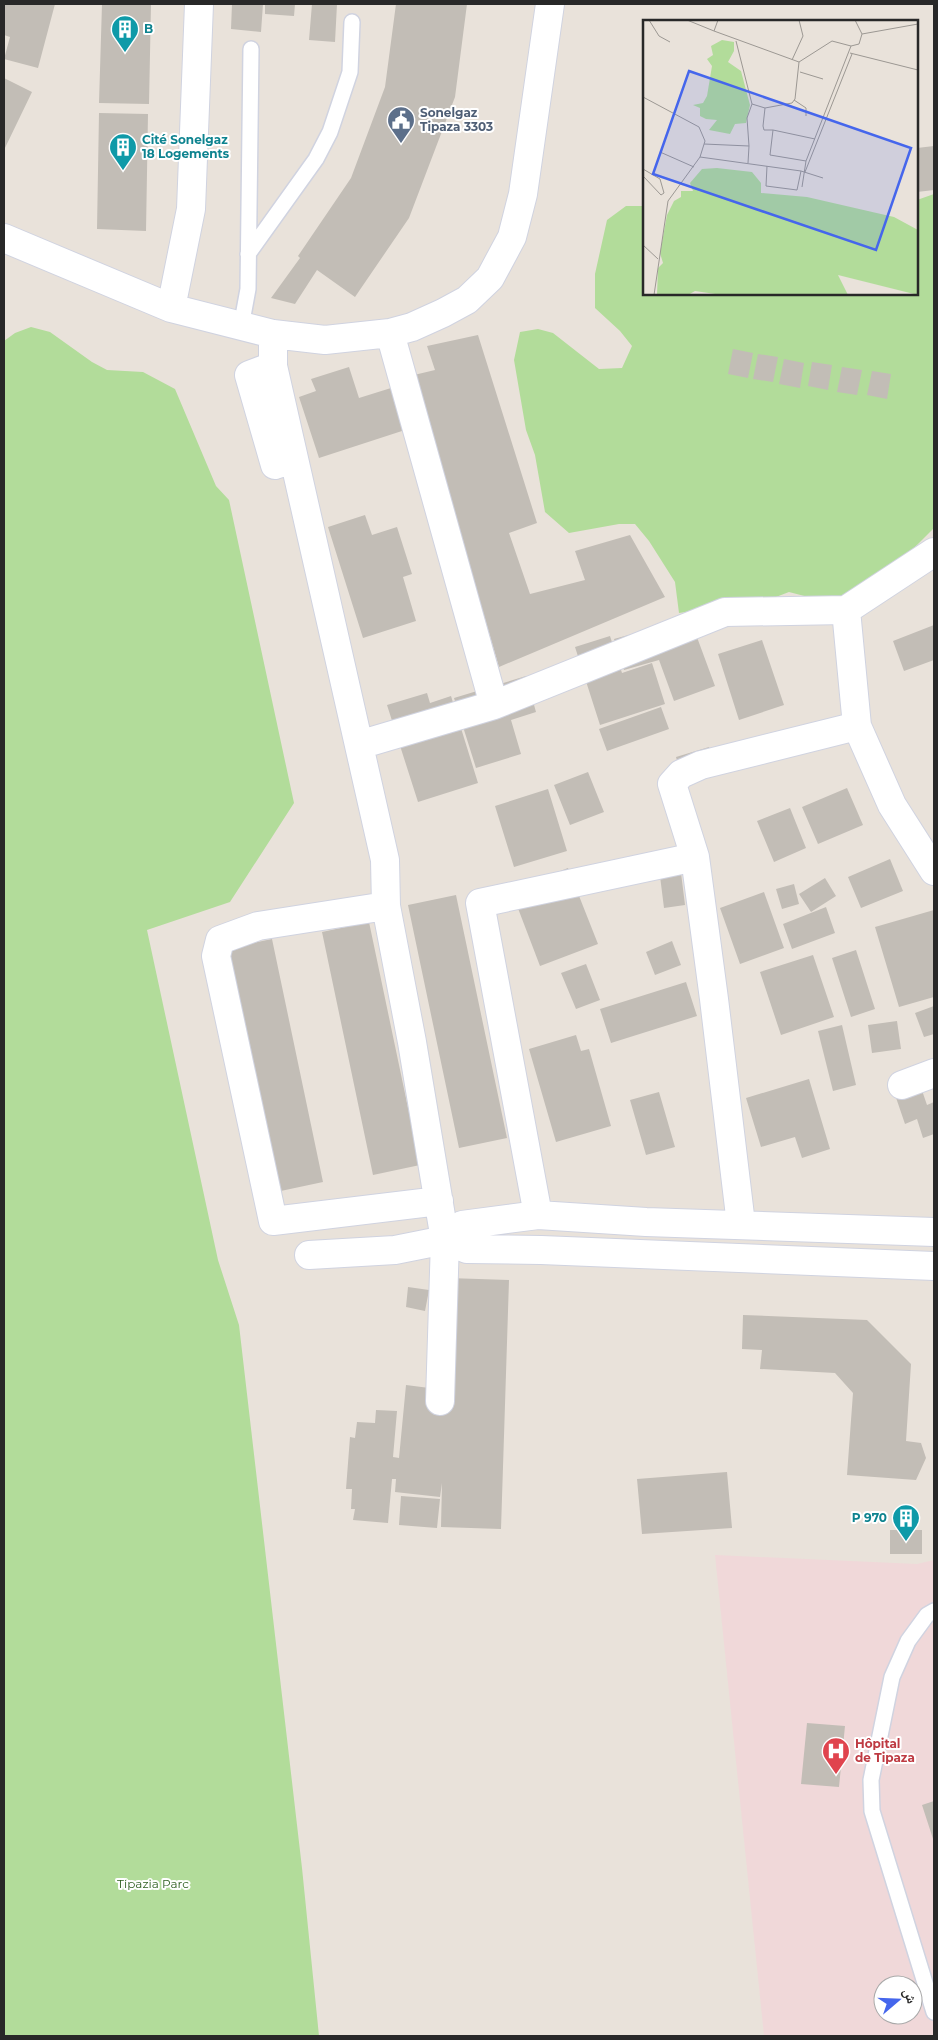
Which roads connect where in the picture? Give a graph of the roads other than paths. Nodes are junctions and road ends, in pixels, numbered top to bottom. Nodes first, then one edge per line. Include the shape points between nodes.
1 (199, 4) edge
2 (550, 4) edge
3 (352, 22) dead end
4 (251, 48) dead end
5 (4, 238) edge
6 (248, 254) junction
7 (171, 308) junction
8 (241, 327) junction
9 (390, 333) junction
10 (273, 334) junction
11 (934, 552) edge
12 (846, 610) junction
13 (494, 705) junction
14 (857, 726) junction
15 (359, 745) junction
16 (695, 857) junction
17 (934, 871) edge
18 (386, 906) junction
19 (934, 1073) edge
20 (902, 1085) dead end
21 (439, 1201) junction
22 (538, 1215) junction
23 (741, 1224) junction
24 (934, 1232) edge
25 (444, 1240) junction
26 (309, 1255) dead end
27 (934, 1266) edge
28 (440, 1401) dead end
29 (934, 1611) edge
30 (934, 2012) edge

1 - 7 street via 191,209
2 - 9 street via 524,194 512,237 490,278 467,300 443,314
3 - 6 lane via 350,72 330,132 316,160
4 - 6 lane
5 - 7 street
6 - 8 lane via 248,290
7 - 8 street
8 - 10 street
9 - 10 street via 325,340
9 - 13 street
10 - 15 street via 273,366
11 - 12 street
12 - 13 street via 724,612
12 - 14 street
13 - 15 street
14 - 16 street via 701,765 681,774 672,784
14 - 17 street via 892,804
15 - 18 street via 385,860
16 - 22 street via 480,903
16 - 23 street
18 - 21 street
18 - 21 street via 258,926 220,940 216,956 273,1221
19 - 20 street
21 - 25 street
22 - 23 street
22 - 25 street via 462,1225
23 - 24 street
25 - 26 street via 395,1250
25 - 27 street via 467,1249
25 - 28 street
29 - 30 lane via 927,1615 908,1641 892,1676 871,1780 872,1811

